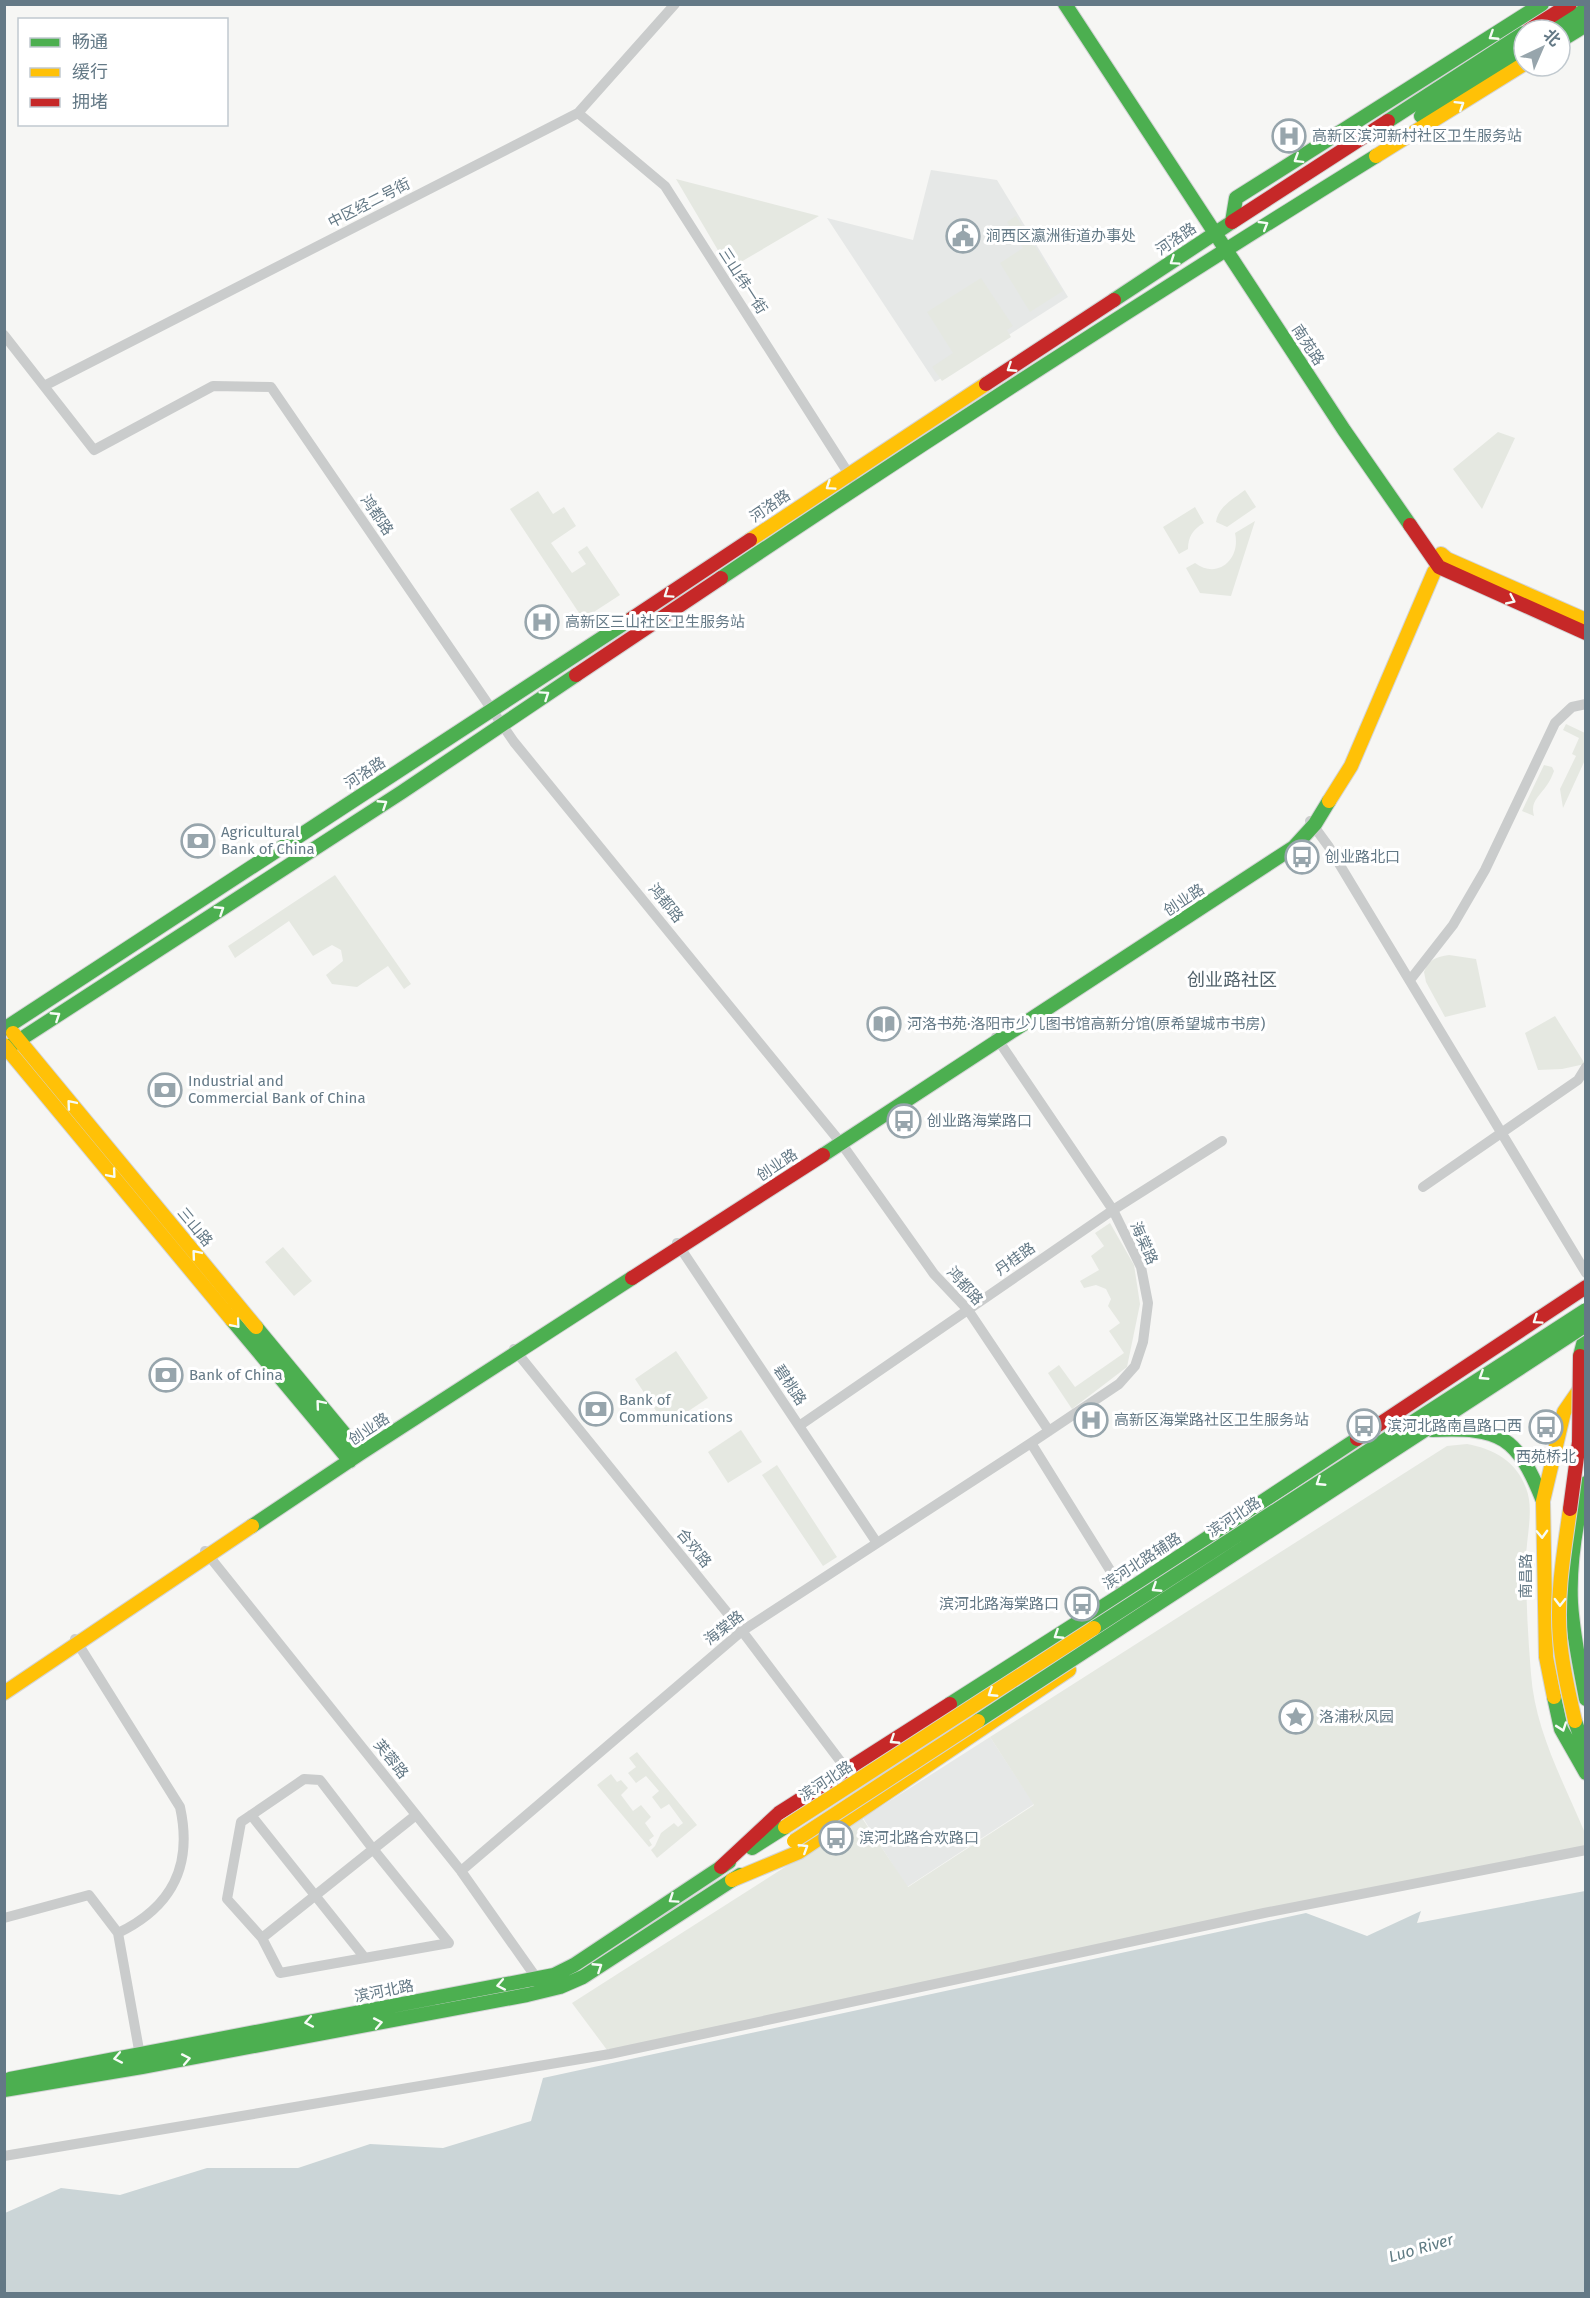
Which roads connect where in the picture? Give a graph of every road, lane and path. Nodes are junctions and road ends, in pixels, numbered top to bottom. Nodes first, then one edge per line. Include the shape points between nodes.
1 (675, 4) edge
2 (1065, 4) edge
3 (1076, 4) edge
4 (1542, 4) edge
5 (1570, 4) edge
6 (1586, 9) edge
7 (1548, 18) edge
8 (1572, 18) edge
9 (1586, 25) edge
10 (1572, 34) edge
11 (1512, 41) edge
12 (1512, 56) edge
13 (1512, 71) edge
14 (578, 113) junction
15 (1362, 146) junction
16 (1303, 202) junction
17 (1223, 228) junction
18 (1229, 247) junction
19 (4, 335) edge
20 (44, 386) junction
21 (849, 473) junction
22 (856, 487) junction
23 (1440, 560) junction
24 (1586, 620) edge
25 (1586, 633) edge
26 (1586, 704) edge
27 (491, 711) junction
28 (501, 724) junction
29 (1312, 822) junction
30 (1410, 980) junction
31 (6, 1026) edge
32 (997, 1039) junction
33 (20, 1040) junction
34 (5, 1048) edge
35 (1586, 1067) edge
36 (1502, 1132) junction
37 (839, 1141) junction
38 (1222, 1141) dead end
39 (1423, 1187) dead end
40 (1113, 1210) junction
41 (679, 1245) junction
42 (1586, 1273) edge
43 (1586, 1287) edge
44 (968, 1310) junction
45 (1586, 1310) edge
46 (1586, 1317) edge
47 (1586, 1325) edge
48 (1586, 1333) edge
49 (515, 1351) junction
50 (1586, 1380) edge
51 (799, 1426) junction
52 (1432, 1430) junction
53 (1049, 1431) junction
54 (1031, 1443) junction
55 (354, 1455) junction
56 (1586, 1484) edge
57 (1543, 1501) junction
58 (877, 1543) junction
59 (207, 1554) junction
60 (1124, 1593) junction
61 (1142, 1622) junction
62 (742, 1631) junction
63 (76, 1641) junction
64 (4, 1686) edge
65 (4, 1693) edge
66 (1586, 1699) edge
67 (1586, 1753) edge
68 (847, 1770) junction
69 (1586, 1773) edge
70 (251, 1815) junction
71 (416, 1815) junction
72 (373, 1849) junction
73 (1586, 1850) edge
74 (722, 1867) junction
75 (461, 1871) junction
76 (732, 1880) junction
77 (316, 1894) junction
78 (4, 1918) edge
79 (118, 1933) junction
80 (262, 1938) junction
81 (365, 1958) junction
82 (537, 1978) junction
83 (545, 1991) junction
84 (141, 2061) junction
85 (4, 2080) edge
86 (4, 2090) edge
87 (4, 2156) edge

1 - 14 street, 中区经二号街
2 - 17 main road, 南苑路
3 - 17 main road, 南苑路
4 -> 17 main road via 1236,198
5 - 7 main road
6 - 8 main road
9 - 10 main road
11 - 15 main road
12 - 15 main road
16 -> 13 main road
14 - 20 street, 中区经二号街
14 - 21 street, 三山纬一街 via 664,186
15 - 16 main road
15 - 17 main road, 河洛路
18 -> 16 main road
17 - 18 main road, 南苑路
17 -> 21 main road, 河洛路
18 - 22 main road
18 - 23 main road, 南苑路 via 1344,430
19 - 20 street
20 - 27 street, 鸿都路 via 94,450 213,386 271,387
21 - 22 street, 三山纬一街
21 -> 27 main road, 河洛路
28 -> 22 main road
23 - 24 main road
23 -> 25 main road
23 - 29 main road, 创业路 via 1429,565 1346,764
26 - 30 street via 1572,707 1555,723 1485,870 1453,925
27 - 28 street, 鸿都路
27 - 31 main road, 河洛路
33 -> 28 main road
28 - 37 street, 鸿都路
29 - 30 street
29 - 32 main road, 创业路 via 1294,847
30 - 36 street
31 - 33 main road, 三山路
32 - 37 main road, 创业路
32 - 40 street, 海棠路
33 - 34 main road
55 -> 33 main road, 三山路
34 -> 55 main road, 三山路
35 - 36 street via 1578,1080
36 - 39 street
36 - 42 street
37 - 41 main road, 创业路
37 - 44 street, 鸿都路 via 934,1274
38 - 40 street, 丹桂路
40 - 44 street, 丹桂路
40 - 53 street, 海棠路 via 1141,1267 1148,1303 1143,1342 1135,1366 1119,1384
41 - 49 main road, 创业路
41 - 51 street, 碧桃路
43 -> 60 main road, 滨河北路辅路
44 - 51 street, 丹桂路
44 - 53 street, 鸿都路
45 -> 74 main road, 滨河北路, bridge
46 - 52 main road
47 - 76 main road, 滨河北路, bridge
48 -> 67 main road, bridge via 1580,1356 1576,1470 1560,1575 1559,1632 1575,1721
49 - 55 main road, 创业路
49 - 62 street, 合欢路
50 - 57 main road, 南昌路 via 1564,1412
51 - 58 street, 碧桃路
52 - 57 main road via 1487,1430 1512,1445 1525,1460
52 - 61 main road
53 - 54 street, 海棠路
54 - 58 street, 海棠路
54 - 60 street
55 - 59 main road, 创业路
56 - 66 main road via 1572,1558 1571,1603
57 -> 69 main road, 南昌路 via 1546,1657 1561,1729
58 - 62 street, 海棠路
59 - 63 main road, 创业路
59 - 71 street, 芙蓉路
60 - 61 street
60 -> 68 main road, 滨河北路辅路
76 -> 61 main road via 799,1852
62 - 68 street, 合欢路
62 - 75 street, 海棠路
63 - 64 main road, 创业路
63 - 65 main road, 创业路
63 - 79 street via 180,1807 184,1828 184,1856 173,1884 158,1906
68 - 74 main road, 滨河北路辅路 via 779,1814
70 - 72 street via 304,1779 320,1780
70 - 77 street
70 - 80 street via 241,1822 227,1899
71 - 72 street
71 - 75 street, 芙蓉路
72 - 77 street
72 - 81 street via 449,1943
73 - 87 street via 1264,1913 610,2054
74 -> 82 main road, 滨河北路 via 574,1965
75 - 82 street, 芙蓉路
83 -> 76 main road, 滨河北路 via 583,1977
77 - 80 street
77 - 81 street
78 - 79 street via 89,1895
79 - 84 street
80 - 81 street via 280,1973
82 - 83 street, 芙蓉路
82 -> 84 main road, 滨河北路
84 -> 83 main road, 滨河北路
84 -> 85 main road, 滨河北路
84 - 86 main road, 滨河北路

